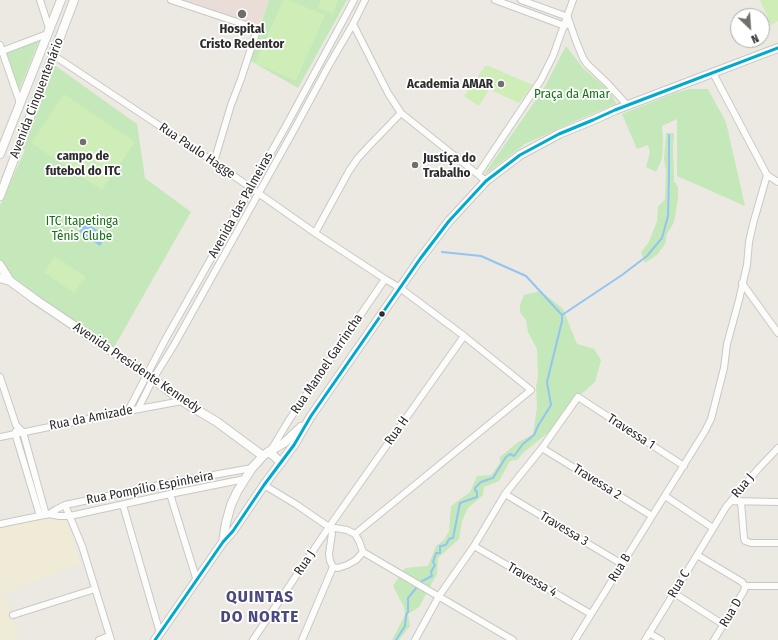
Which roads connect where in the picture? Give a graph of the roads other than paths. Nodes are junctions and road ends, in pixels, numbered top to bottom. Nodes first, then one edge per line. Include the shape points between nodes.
1 (40, 0) edge
2 (61, 0) edge
3 (74, 0) edge
4 (171, 0) edge
5 (354, 0) edge
6 (365, 0) edge
7 (495, 0) edge
8 (521, 0) edge
9 (573, 0) edge
10 (567, 22) junction
11 (353, 24) junction
12 (48, 31) junction
13 (778, 48) edge
14 (1, 49) edge
15 (53, 56) junction
16 (713, 73) junction
17 (20, 103) junction
18 (628, 106) junction
19 (401, 113) junction
20 (2, 144) edge
21 (0, 154) edge
22 (214, 162) junction
23 (478, 174) junction
24 (767, 175) junction
25 (486, 181) junction
26 (778, 182) edge
27 (250, 188) junction
28 (259, 193) junction
29 (0, 196) edge
30 (315, 234) junction
31 (0, 265) edge
32 (0, 278) edge
33 (385, 279) junction
34 (10, 281) junction
35 (742, 283) junction
36 (400, 288) junction
37 (778, 333) edge
38 (464, 336) junction
39 (0, 377) edge
40 (150, 377) junction
41 (182, 401) junction
42 (138, 409) junction
43 (128, 411) junction
44 (311, 416) junction
45 (16, 425) junction
46 (23, 432) junction
47 (15, 433) junction
48 (0, 437) edge
49 (542, 448) junction
50 (778, 448) edge
51 (267, 453) junction
52 (281, 463) junction
53 (684, 466) junction
54 (252, 468) junction
55 (244, 479) junction
56 (264, 485) junction
57 (170, 494) junction
58 (505, 494) junction
59 (665, 496) junction
60 (731, 501) junction
61 (741, 502) junction
62 (778, 502) edge
63 (65, 505) junction
64 (123, 505) junction
65 (45, 515) junction
66 (70, 516) junction
67 (652, 516) junction
68 (0, 524) edge
69 (329, 527) junction
70 (713, 528) junction
71 (355, 534) junction
72 (223, 542) junction
73 (778, 543) edge
74 (474, 546) junction
75 (363, 552) junction
76 (697, 555) junction
77 (622, 564) junction
78 (332, 567) junction
79 (197, 581) junction
80 (745, 586) junction
81 (778, 586) edge
82 (95, 589) junction
83 (674, 593) junction
84 (439, 596) junction
85 (591, 614) junction
86 (12, 615) dead end
87 (724, 625) junction
88 (649, 633) junction
89 (158, 637) edge
90 (110, 638) edge
91 (99, 640) edge
92 (253, 640) edge
93 (302, 640) edge
94 (415, 640) edge
95 (513, 640) edge
96 (575, 640) edge
97 (644, 640) edge
98 (661, 640) edge
99 (714, 640) edge

1 - 12 street
2 - 12 main road, Avenida Cinquentenário
3 - 15 main road, Avenida Cinquentenário
4 - 22 street via 249,26 256,33
5 - 27 street, Avenida das Palmeiras
6 - 11 street, Avenida das Palmeiras
7 - 10 street
8 - 10 street
9 - 10 street
10 - 18 street via 587,64
10 - 23 street via 541,80
11 - 19 street via 384,87
11 - 28 street, Avenida das Palmeiras
12 - 14 street
12 - 17 main road, Avenida Cinquentenário
13 - 16 main road
14 - 17 street
15 - 22 street, Rua Paulo Hagge
15 - 29 main road, Avenida Cinquentenário
16 - 18 main road
16 - 24 street
17 - 20 main road, Avenida Cinquentenário
18 - 25 main road via 537,145
19 - 23 street
19 - 30 street via 358,158
20 - 21 main road, Avenida Cinquentenário
22 - 27 street, Rua Paulo Hagge
23 - 25 street
24 - 26 street
24 - 35 street, Rua B via 754,218
25 - 36 main road via 448,221
27 - 28 street, Rua Paulo Hagge
27 - 40 street, Avenida das Palmeiras
28 - 30 street, Rua Paulo Hagge
28 - 40 street, Avenida das Palmeiras via 174,344
30 - 33 street, Rua Paulo Hagge
31 - 34 main road, Avenida Presidente Kennedy
32 - 34 main road, Avenida Presidente Kennedy
33 - 36 street, Rua Paulo Hagge
33 - 51 street, Rua Manoel Garrincha
34 - 40 main road, Avenida Presidente Kennedy
35 - 37 street
35 - 53 street, Rua B via 711,419
36 - 38 street
36 - 44 main road
38 - 69 street, Rua H
38 - 71 street via 531,390
39 - 45 street
40 - 41 main road, Avenida Presidente Kennedy
40 - 42 street, Avenida das Palmeiras
40 - 43 street, Avenida das Palmeiras
41 - 42 street, Rua da Amizade
41 - 51 main road, Avenida Presidente Kennedy
42 - 43 street, Rua da Amizade
43 - 46 street, Rua da Amizade
44 - 51 main road via 284,443
44 - 52 main road
45 - 46 street
45 - 47 street
46 - 47 street, Rua da Amizade
46 - 65 street
47 - 48 street, Rua da Amizade
47 - 65 street
49 - 53 street, Travessa 1 via 578,397
49 - 58 street
49 - 67 street, Travessa 2
50 - 60 street, Rua J
51 - 52 main road, Avenida Presidente Kennedy
51 - 54 main road
52 - 56 main road
53 - 59 street, Rua B
54 - 55 main road
54 - 63 street, Rua Pompílio Espinheira
55 - 57 street, Rua Pompílio Espinheira
55 - 72 main road via 231,505
56 - 69 street
56 - 72 main road
57 - 64 street, Rua Pompílio Espinheira
57 - 79 street
58 - 74 street
58 - 77 street, Travessa 3
59 - 67 street, Rua B
59 - 70 street
60 - 61 street
60 - 70 street, Rua J
61 - 62 street
61 - 73 street via 745,541
63 - 65 street, Rua Pompílio Espinheira
63 - 66 street
64 - 66 street, Rua Pompílio Espinheira
64 - 89 street
65 - 66 street, Rua Pompílio Espinheira
65 - 68 street, Rua Pompílio Espinheira
66 - 82 street
67 - 77 street, Rua B
69 - 71 street
69 - 78 street via 332,533 329,554
69 - 92 street, Rua J
70 - 76 street, Rua C
71 - 75 street via 360,540
72 - 79 main road
74 - 84 street
74 - 85 street, Travessa 4
75 - 78 street via 347,565
75 - 84 street
76 - 80 street
76 - 83 street, Rua C
77 - 85 street, Rua B
78 - 93 street
79 - 89 main road
80 - 81 street
80 - 87 street, Rua D
82 - 86 street
82 - 90 street
83 - 87 street
83 - 88 street, Rua C
84 - 94 street
84 - 95 street
85 - 96 street, Rua B
87 - 99 street, Rua D
88 - 97 street, Rua C
88 - 98 street
90 - 91 street

